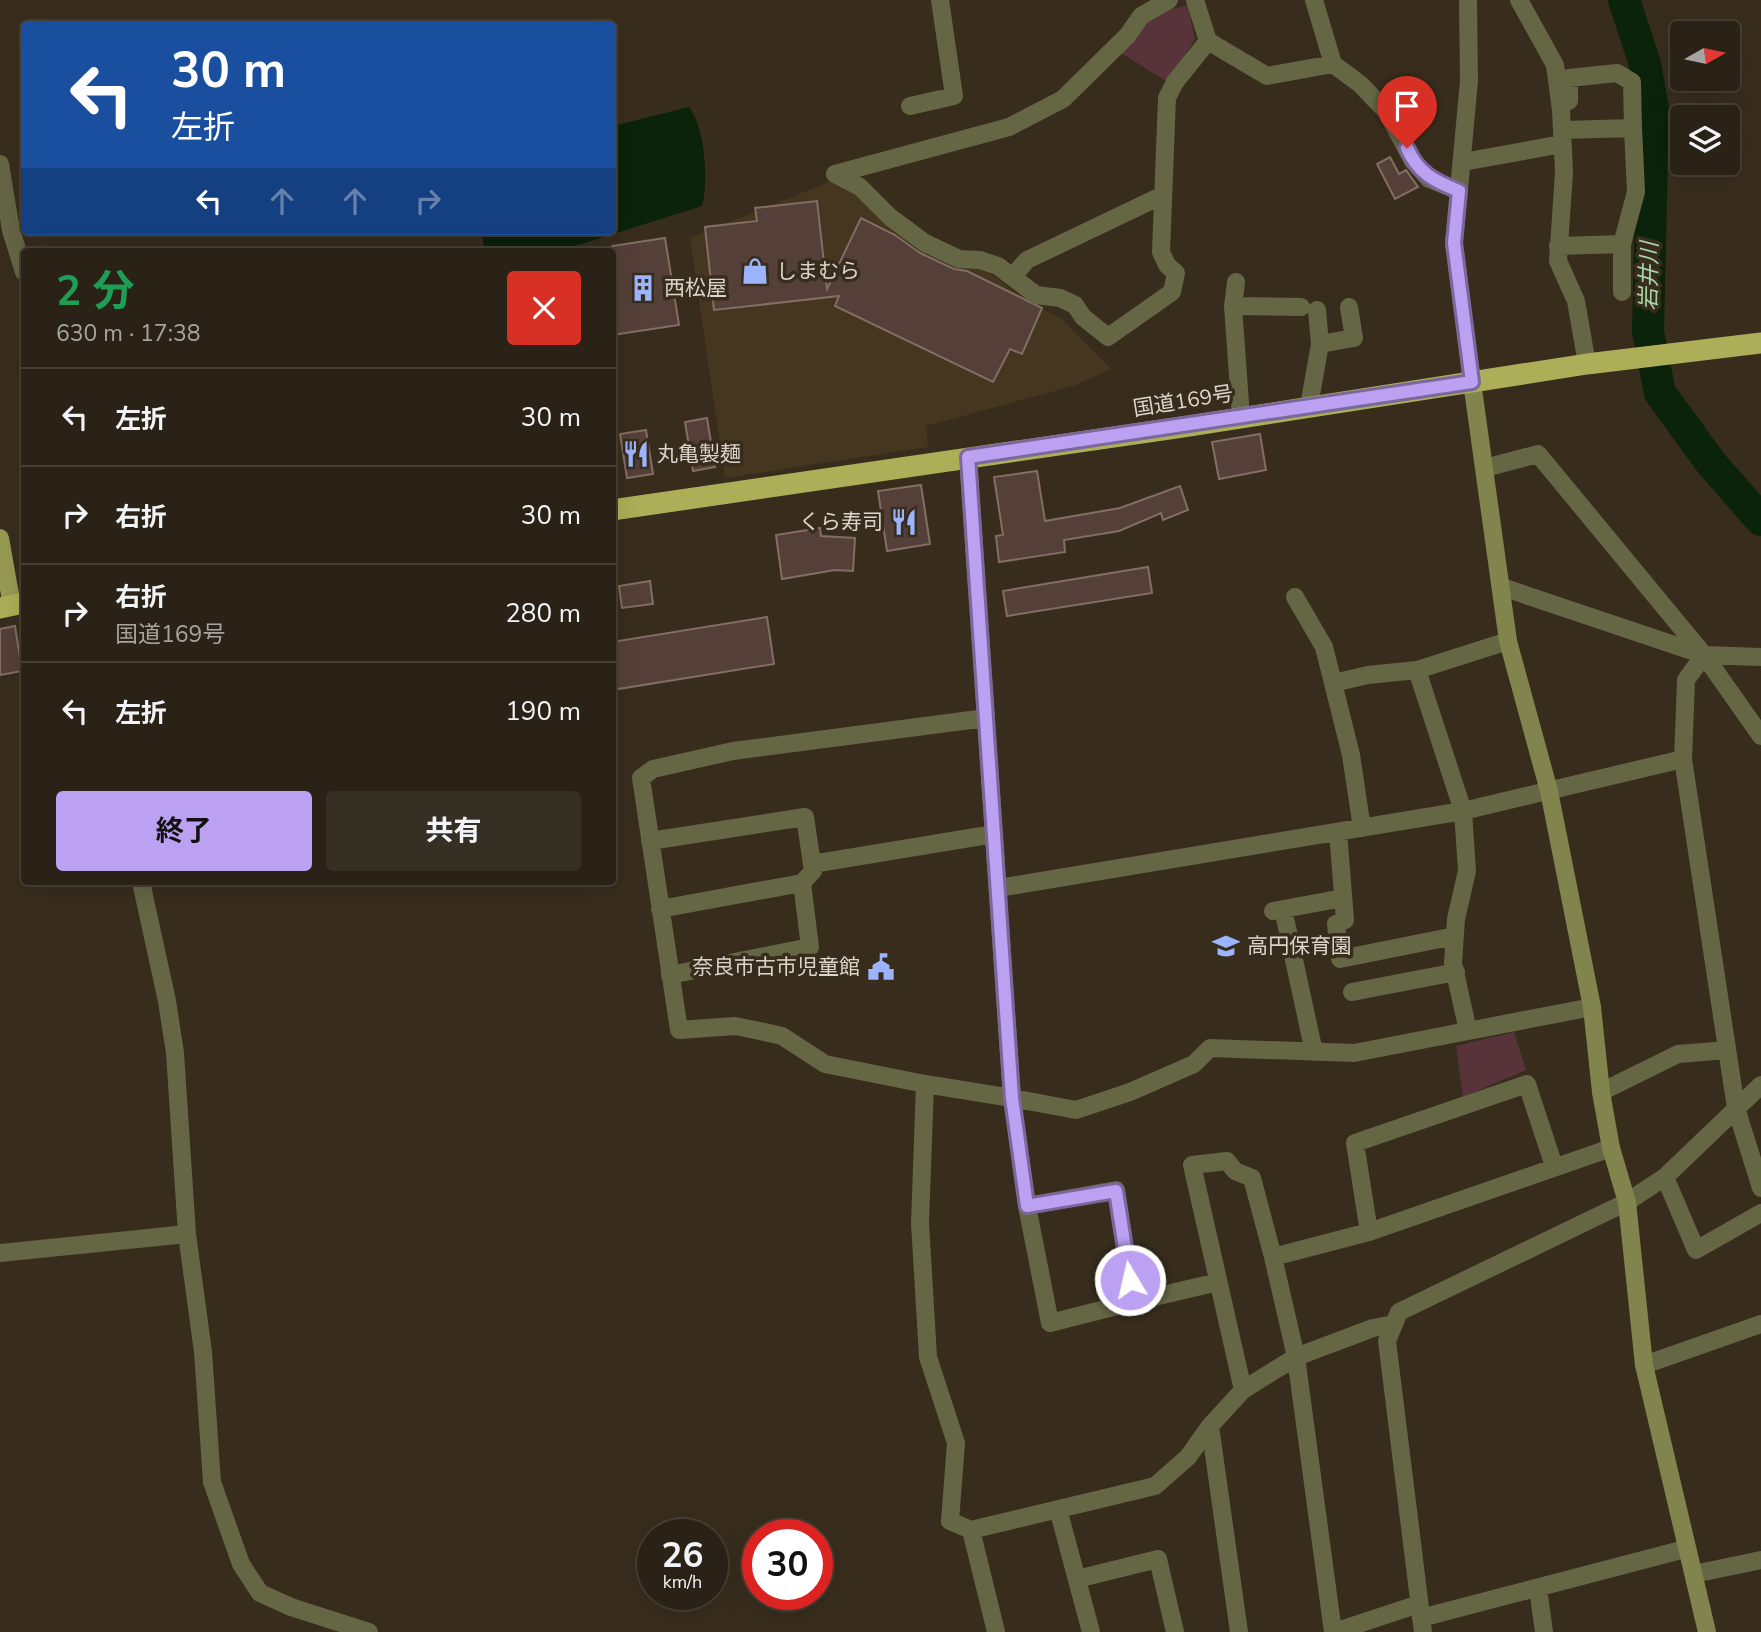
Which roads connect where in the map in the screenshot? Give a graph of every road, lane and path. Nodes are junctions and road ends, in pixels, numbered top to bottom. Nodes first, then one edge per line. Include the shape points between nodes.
1 (940, 0) edge
2 (1169, 0) edge
3 (1195, 0) edge
4 (1314, 0) edge
5 (1468, 0) edge
6 (1519, 0) edge
7 (1208, 41) junction
8 (1333, 64) junction
9 (910, 106) dead end
10 (1561, 110) junction
11 (1633, 128) junction
12 (1562, 137) junction
13 (1463, 162) junction
14 (0, 164) edge
15 (1459, 191) junction
16 (1163, 195) junction
17 (1622, 244) junction
18 (1558, 246) junction
19 (21, 262) edge
20 (1013, 276) junction
21 (1236, 282) dead end
22 (1622, 292) dead end
23 (1233, 306) junction
24 (1349, 307) dead end
25 (1761, 343) edge
26 (1320, 344) junction
27 (1587, 364) junction
28 (1472, 382) junction
29 (1309, 406) junction
30 (1241, 417) junction
31 (968, 457) junction
32 (1485, 468) junction
33 (616, 509) edge
34 (0, 538) edge
35 (1502, 587) junction
36 (1295, 597) dead end
37 (12, 606) edge
38 (1508, 641) junction
39 (1704, 655) junction
40 (1761, 657) edge
41 (1417, 670) junction
42 (1334, 683) junction
43 (986, 718) junction
44 (1761, 736) edge
45 (1683, 758) junction
46 (1549, 790) junction
47 (1464, 811) junction
48 (1362, 828) junction
49 (1338, 832) junction
50 (994, 834) junction
51 (650, 841) junction
52 (812, 864) junction
53 (802, 883) junction
54 (142, 885) edge
55 (998, 888) junction
56 (1343, 898) junction
57 (660, 909) junction
58 (1455, 936) junction
59 (1455, 972) junction
60 (670, 975) junction
61 (1352, 992) dead end
62 (1592, 1007) junction
63 (1468, 1031) junction
64 (1727, 1050) junction
65 (1314, 1052) junction
66 (925, 1084) junction
67 (1761, 1085) edge
68 (1601, 1092) junction
69 (1012, 1098) junction
70 (1736, 1108) junction
71 (1611, 1148) junction
72 (1554, 1166) junction
73 (1665, 1178) junction
74 (1761, 1188) edge
75 (1627, 1202) junction
76 (1027, 1206) junction
77 (1761, 1213) edge
78 (1370, 1232) junction
79 (187, 1234) junction
80 (0, 1252) edge
81 (1273, 1257) junction
82 (1218, 1282) junction
83 (1133, 1302) junction
84 (1394, 1324) junction
85 (1761, 1324) edge
86 (1296, 1357) junction
87 (1644, 1365) junction
88 (1243, 1390) junction
89 (1210, 1426) junction
90 (1058, 1509) junction
91 (971, 1530) junction
92 (1685, 1549) junction
93 (1761, 1560) edge
94 (1693, 1574) junction
95 (1077, 1579) junction
96 (1538, 1588) junction
97 (1421, 1618) edge
98 (369, 1632) edge
99 (996, 1632) edge
100 (1091, 1632) edge
101 (1175, 1632) edge
102 (1239, 1632) edge
103 (1334, 1632) edge
104 (1544, 1632) edge
105 (1705, 1632) edge

1 - 9 street via 954,96
2 - 20 street via 1141,16 1128,35 1063,99 1020,121 835,174 860,187 925,243 959,259 998,266
3 - 7 street
4 - 8 street
5 - 13 street
6 - 10 street via 1555,65
7 - 8 street via 1267,76
7 - 16 street via 1167,98
8 - 15 street via 1387,112 1413,161 1429,179
10 - 11 street via 1569,107 1569,78 1617,73 1632,82
10 - 12 street
11 - 12 street
11 - 17 street via 1636,191
12 - 13 street
12 - 18 street
13 - 15 street
14 - 19 street
15 - 28 street via 1454,243
16 - 20 street via 1027,260
16 - 20 street via 1161,252 1176,273 1172,292 1108,337 1075,305 1036,295
17 - 18 street
17 - 22 street
18 - 27 street via 1558,261 1576,301
21 - 23 street
23 - 26 street via 1309,308
23 - 30 street
24 - 26 street via 1354,338
25 - 27 highway, 国道169号
26 - 29 street
27 - 28 highway, 国道169号
28 - 29 highway, 国道169号
28 - 32 street
29 - 30 highway, 国道169号
30 - 31 highway, 国道169号
31 - 33 highway, 国道169号
31 - 43 street
32 - 35 street
32 - 39 street via 1538,454
34 - 37 main road
35 - 38 street
35 - 39 street
36 - 42 street via 1324,647
38 - 41 street
38 - 46 street
39 - 40 street
39 - 44 street
39 - 45 street via 1686,680
41 - 42 street
41 - 47 street
42 - 48 street
43 - 50 street
43 - 51 street via 733,751 653,769 641,778
45 - 46 street
45 - 64 street
46 - 47 street
46 - 62 street
47 - 48 street
47 - 58 street via 1467,871
48 - 49 street
49 - 55 street
49 - 56 street
50 - 52 street
50 - 55 street
51 - 52 street via 805,817
51 - 57 street
52 - 53 street via 813,871
53 - 57 street
53 - 60 street via 810,947
54 - 79 street via 175,1054
55 - 69 street
56 - 58 street via 1345,920 1336,925 1340,959
56 - 65 street via 1278,910
57 - 60 street
58 - 59 street
59 - 61 street
59 - 63 street
60 - 66 street via 679,1030 736,1026 760,1031 782,1036 825,1064
62 - 63 street
62 - 68 street
63 - 65 street via 1354,1053
64 - 68 street via 1678,1054
64 - 70 street
65 - 69 street via 1210,1048 1194,1064 1130,1093 1076,1110
66 - 69 street
66 - 91 street via 920,1223 928,1357 956,1443 950,1521
67 - 70 street
68 - 71 street
69 - 76 street
70 - 73 street
70 - 74 street
71 - 72 street
71 - 75 street
72 - 78 street
72 - 78 street via 1527,1084 1355,1143
73 - 75 street
73 - 77 street via 1696,1250
75 - 84 street via 1399,1312
75 - 87 street
76 - 83 street via 1116,1191
76 - 83 street via 1050,1323
78 - 81 street
79 - 80 street
79 - 98 street via 203,1352 212,1482 241,1564 260,1593
81 - 82 street via 1252,1178 1235,1171 1227,1161 1192,1165
81 - 86 street
82 - 83 street
82 - 88 street
84 - 86 street
84 - 97 street via 1387,1341
85 - 87 street
86 - 88 street
86 - 103 street
87 - 92 street
88 - 89 street
89 - 90 street via 1188,1457 1155,1486
89 - 102 street
90 - 91 street
90 - 95 street
91 - 99 street
92 - 94 street
92 - 96 street
93 - 94 street
94 - 105 street
95 - 100 street
95 - 101 street via 1158,1559
96 - 97 street
96 - 104 street
97 - 103 street

